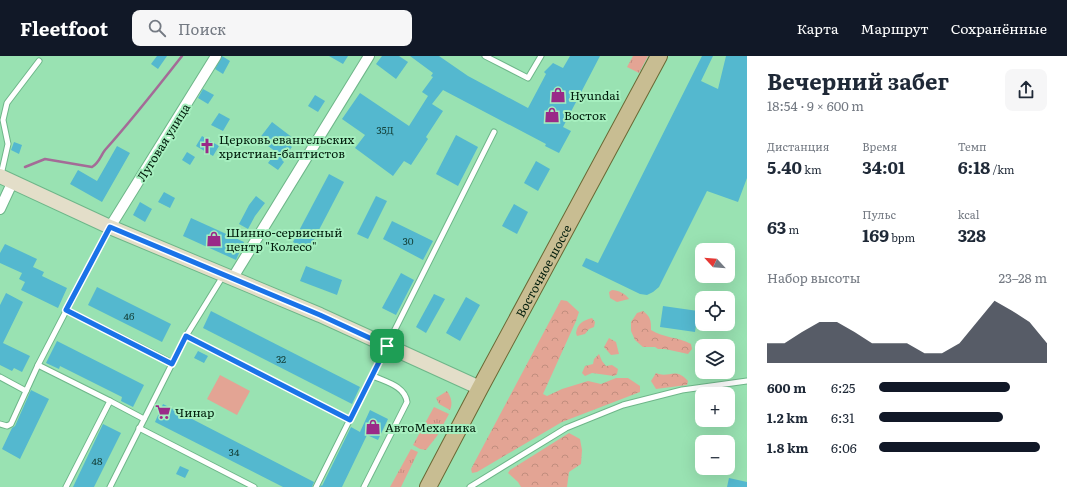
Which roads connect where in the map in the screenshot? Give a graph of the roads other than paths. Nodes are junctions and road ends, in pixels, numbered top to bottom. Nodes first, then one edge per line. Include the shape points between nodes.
1 (216, 56) edge
2 (369, 56) edge
3 (485, 56) edge
4 (541, 56) edge
5 (659, 56) edge
6 (39, 61) dead end
7 (494, 132) dead end
8 (5, 178) edge
9 (0, 209) edge
10 (110, 227) junction
11 (228, 277) junction
12 (66, 310) junction
13 (186, 336) junction
14 (387, 346) junction
15 (172, 364) junction
16 (38, 365) junction
17 (373, 376) junction
18 (0, 377) edge
19 (747, 381) edge
20 (480, 388) junction
21 (26, 391) junction
22 (110, 401) junction
23 (144, 419) junction
24 (350, 420) junction
25 (0, 424) edge
26 (139, 428) junction
27 (66, 487) edge
28 (110, 487) edge
29 (254, 487) edge
30 (316, 487) edge
31 (364, 487) edge
32 (428, 487) edge
33 (470, 487) edge

1 - 10 street, Луговая улица
2 - 11 street
3 - 4 lane via 528,78
5 - 20 main road, Восточное шоссе
6 - 8 lane via 7,103 3,120 8,144
7 - 14 lane
8 - 9 street
8 - 10 street
10 - 11 street
10 - 12 lane
11 - 13 lane
11 - 14 street
12 - 15 lane
12 - 16 lane
13 - 15 lane
13 - 24 lane
14 - 17 lane
14 - 20 street
15 - 23 lane
16 - 21 lane
16 - 22 lane
17 - 24 lane
17 - 31 lane via 402,390 407,402
18 - 21 lane
19 - 33 lane via 682,390 623,405 566,428
20 - 32 main road, Восточное шоссе
21 - 25 lane via 11,424
22 - 23 lane
22 - 27 lane
23 - 26 lane
24 - 30 lane
26 - 28 lane
26 - 29 lane

